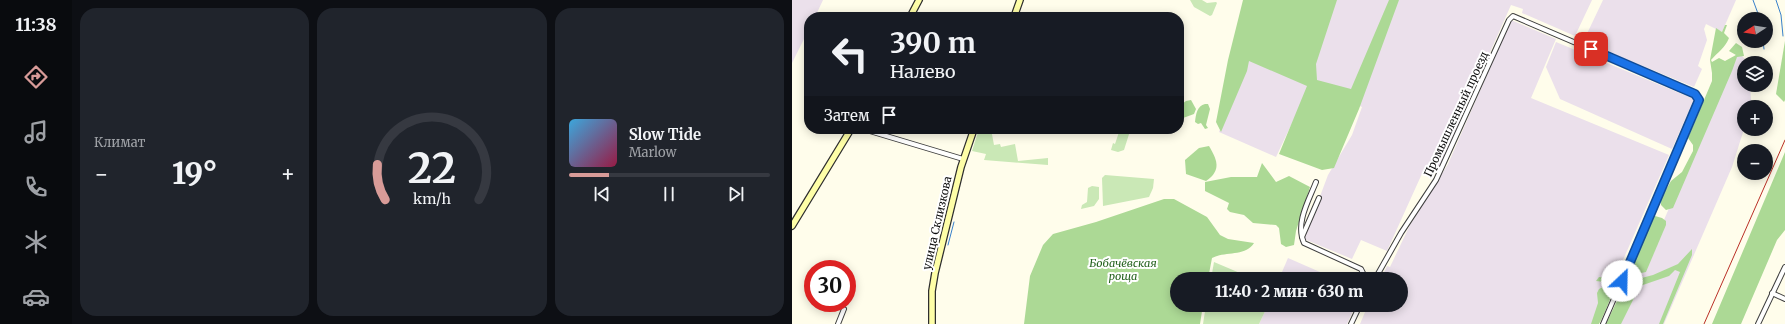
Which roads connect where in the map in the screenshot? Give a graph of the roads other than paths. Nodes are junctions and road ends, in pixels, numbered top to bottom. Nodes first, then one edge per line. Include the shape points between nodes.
1 (919, 0) edge
2 (1020, 0) edge
3 (913, 12) edge
4 (1016, 12) edge
5 (849, 134) edge
6 (880, 134) edge
7 (972, 134) edge
8 (963, 159) junction
9 (1316, 182) dead end
10 (1319, 198) dead end
11 (792, 226) edge
12 (1302, 238) junction
13 (1785, 267) edge
14 (1362, 272) edge
15 (1379, 272) edge
16 (1772, 293) junction
17 (1785, 299) edge
18 (843, 312) edge
19 (1357, 312) edge
20 (838, 324) edge
21 (932, 324) edge
22 (1351, 324) edge
23 (1603, 324) edge
24 (1758, 324) edge

1 - 3 street
2 - 4 street
5 - 11 street
6 - 8 street
7 - 8 street, улица Склизкова
8 - 21 street, улица Склизкова via 935,273
9 - 12 street via 1300,228
10 - 12 street
12 - 14 street via 1304,243 1361,269
13 - 16 street
15 - 23 street, Промышленный проезд via 1436,180 1513,16 1695,94 1699,98
16 - 17 street
16 - 24 street
18 - 20 street
19 - 22 street

